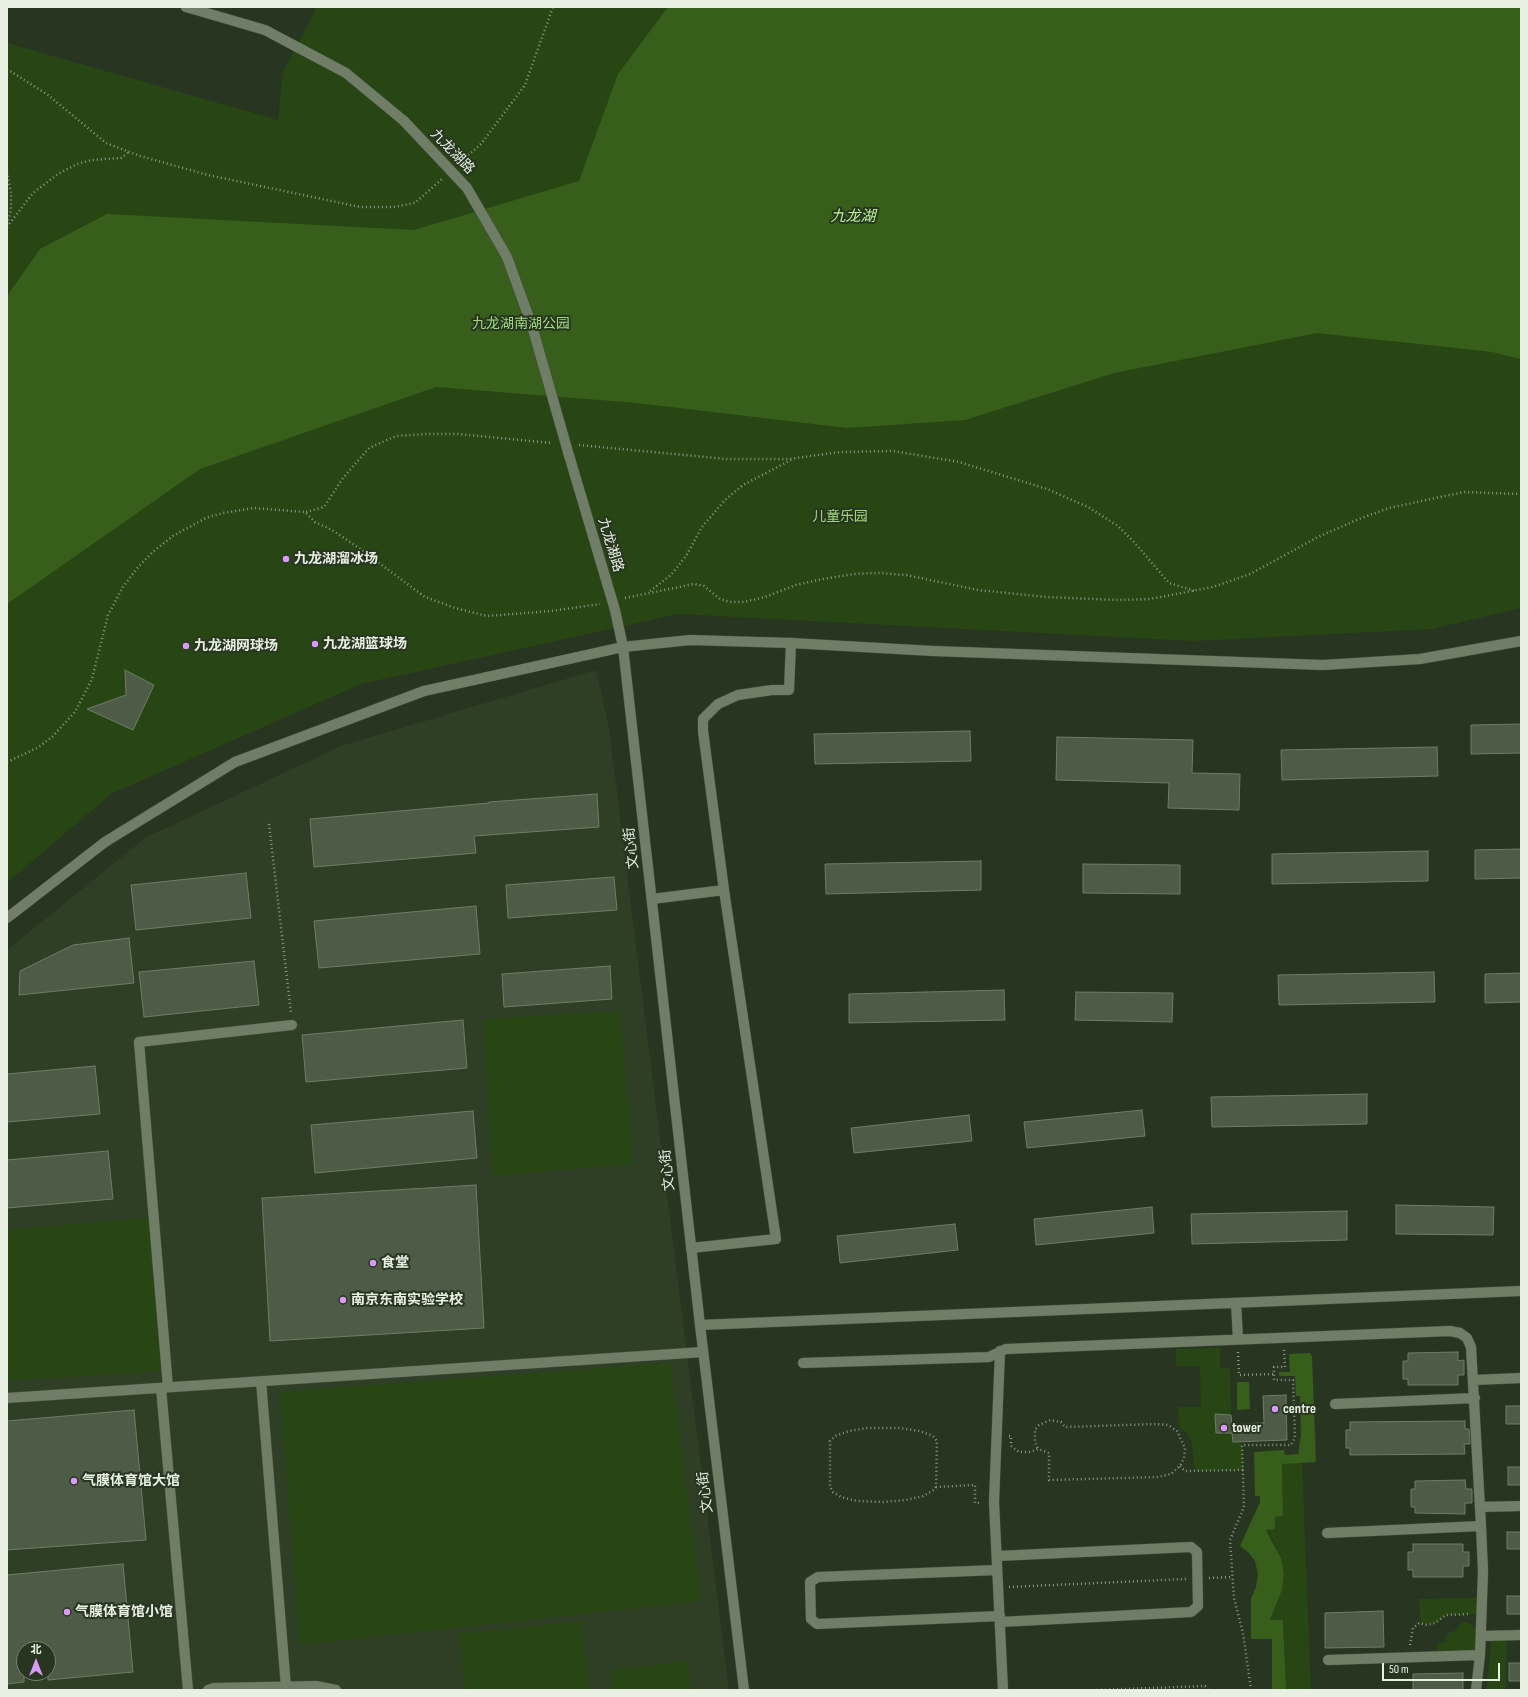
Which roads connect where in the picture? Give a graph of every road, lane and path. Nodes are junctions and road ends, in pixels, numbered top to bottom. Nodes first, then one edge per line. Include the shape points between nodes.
1 (186, 7) edge
2 (553, 7) edge
3 (7, 70) edge
4 (130, 152) junction
5 (454, 168) dead end
6 (7, 172) edge
7 (442, 178) dead end
8 (7, 227) edge
9 (553, 443) dead end
10 (576, 445) dead end
11 (792, 459) junction
12 (1521, 494) edge
13 (305, 512) junction
14 (1196, 591) junction
15 (648, 592) junction
16 (620, 599) dead end
17 (606, 602) dead end
18 (1521, 640) edge
19 (791, 643) junction
20 (623, 647) junction
21 (7, 762) edge
22 (269, 824) dead end
23 (724, 890) junction
24 (652, 899) junction
25 (7, 918) edge
26 (292, 1025) joint
27 (691, 1248) junction
28 (1521, 1292) edge
29 (1236, 1303) junction
30 (700, 1325) junction
31 (1238, 1339) junction
32 (1291, 1348) dead end
33 (1000, 1351) junction
34 (703, 1352) junction
35 (803, 1363) dead end
36 (1274, 1374) junction
37 (1521, 1378) edge
38 (1474, 1380) junction
39 (261, 1381) junction
40 (164, 1387) junction
41 (7, 1398) edge
42 (1475, 1398) junction
43 (1335, 1404) dead end
44 (996, 1436) junction
45 (1038, 1448) junction
46 (1180, 1466) junction
47 (1243, 1470) junction
48 (936, 1487) junction
49 (994, 1502) junction
50 (1521, 1506) edge
51 (1480, 1507) junction
52 (1481, 1526) junction
53 (1327, 1533) dead end
54 (997, 1556) junction
55 (997, 1570) junction
56 (1232, 1577) junction
57 (1197, 1578) junction
58 (998, 1588) junction
59 (1482, 1614) junction
60 (1000, 1619) junction
61 (1521, 1634) edge
62 (1481, 1636) junction
63 (1480, 1655) junction
64 (1410, 1658) junction
65 (1328, 1660) dead end
66 (286, 1686) junction
67 (1154, 1688) junction
68 (188, 1690) edge
69 (208, 1690) edge
70 (336, 1690) edge
71 (744, 1690) edge
72 (1003, 1690) edge
73 (1097, 1690) edge
74 (1105, 1690) edge
75 (1159, 1690) edge
76 (1208, 1690) edge
77 (1251, 1690) edge
78 (1476, 1690) edge

1 - 20 street, 九龙湖路, bridge via 265,30 346,73 404,121 467,188 507,257 532,326 615,610
2 - 5 path via 524,84 481,144
3 - 4 path via 48,95 106,143
4 - 7 path via 208,175 360,207 393,207 415,203
4 - 8 path via 121,158 77,164 58,174 33,193
6 - 8 path via 11,210
9 - 13 path via 458,434 396,436 369,448 343,478 324,507
10 - 11 path via 726,459
11 - 14 path via 840,452 893,451 959,462 1006,475 1088,507 1118,526 1169,583
11 - 15 path via 743,485 725,500 702,527 672,575
12 - 14 path via 1464,492 1389,508 1318,538 1250,574
13 - 17 path via 425,597 455,608 487,616 551,611
13 - 21 path via 254,508 223,513 188,527 154,550 116,599 104,628 92,679 75,712 52,738
14 - 15 path via 1150,599 1081,600 978,590 906,575 879,573 823,579 744,602 720,599 704,586 694,584
15 - 16 path
18 - 19 street via 1420,659 1323,665 934,651
19 - 20 street via 690,640
19 - 23 street via 789,690 738,695 718,704 703,719
20 - 24 street, 文心街
20 - 25 street via 424,691 235,762 105,842
22 - 26 path
23 - 24 street
23 - 27 street via 776,1239
24 - 27 street, 文心街
26 - 40 street via 139,1042
27 - 30 street, 文心街
28 - 29 street
29 - 30 street
29 - 31 street
30 - 34 street, 文心街
31 - 33 street via 1006,1348
31 - 36 path via 1239,1375
31 - 38 street via 1450,1331 1468,1338
32 - 36 path via 1284,1348 1285,1367 1274,1367
33 - 35 street via 989,1357
33 - 44 street
34 - 39 street
34 - 71 street, 文心街
36 - 47 path via 1274,1380 1293,1380 1295,1438 1291,1445 1242,1445
37 - 38 street
38 - 42 street
39 - 40 street
39 - 66 street
40 - 41 street
40 - 68 street
42 - 43 street
42 - 51 street
44 - 45 path via 1011,1436 1011,1446 1018,1452 1030,1452
44 - 49 street
45 - 46 path via 1049,1453 1049,1480 1158,1477 1171,1474
45 - 46 path via 1035,1430 1050,1420 1061,1422 1065,1427 1156,1424 1177,1431 1182,1439 1184,1453
46 - 47 path via 1185,1471
47 - 56 path via 1244,1507 1230,1540
48 - 48 path via 937,1441 933,1436 900,1428 867,1428 849,1431 835,1436 830,1441 830,1487 840,1497 857,1501 906,1500 923,1496
48 - 49 path via 975,1485 975,1503
49 - 54 street
50 - 51 street
51 - 52 street
52 - 53 street
52 - 59 street
54 - 55 street
54 - 57 street via 1191,1547 1197,1552
55 - 58 street
55 - 60 street via 818,1577 810,1582 811,1619 817,1624
56 - 57 path
56 - 77 path
57 - 58 path
57 - 60 street via 1198,1606 1191,1612
58 - 60 street
59 - 62 street
59 - 64 path via 1446,1615 1435,1623 1419,1623 1412,1628
60 - 72 street
61 - 62 street
62 - 63 street
63 - 64 street
63 - 78 street
64 - 65 street
66 - 69 street
66 - 70 street via 316,1686
67 - 74 path
67 - 75 path
67 - 76 path via 1205,1686
73 - 74 path

